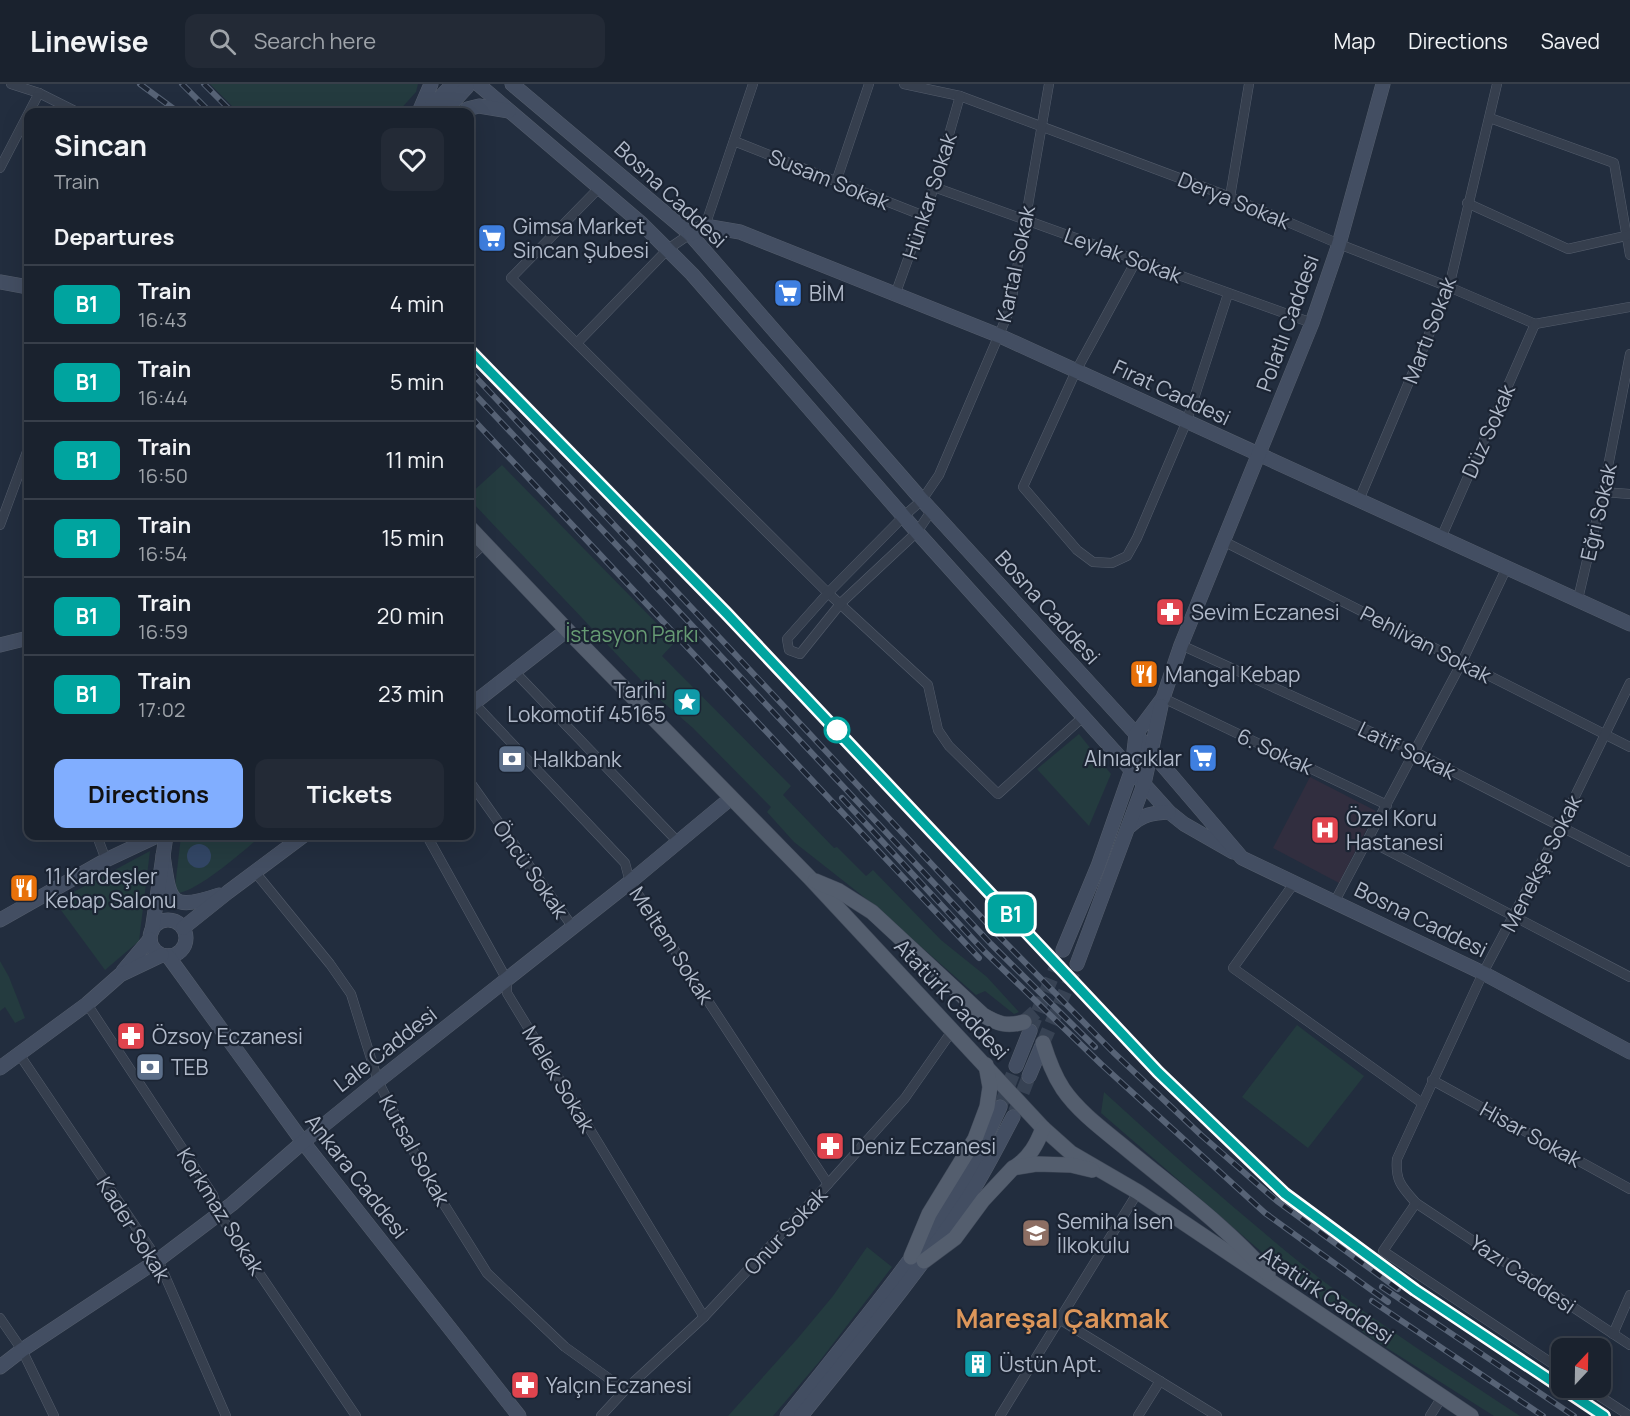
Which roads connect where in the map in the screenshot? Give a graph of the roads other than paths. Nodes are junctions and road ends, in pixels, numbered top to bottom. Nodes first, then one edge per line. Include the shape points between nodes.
1 (11, 84) edge
2 (431, 84) edge
3 (439, 84) edge
4 (512, 84) edge
5 (753, 84) edge
6 (869, 84) edge
7 (904, 84) edge
8 (1049, 84) edge
9 (1249, 84) edge
10 (1383, 84) edge
11 (1497, 84) edge
12 (473, 85) edge
13 (39, 93) junction
14 (960, 96) junction
15 (31, 108) edge
16 (69, 108) edge
17 (423, 108) edge
18 (424, 108) edge
19 (425, 108) edge
20 (448, 108) edge
21 (466, 108) edge
22 (473, 108) edge
23 (510, 111) junction
24 (1490, 118) junction
25 (24, 122) edge
26 (1042, 125) junction
27 (734, 141) junction
28 (0, 168) edge
29 (836, 182) junction
30 (934, 187) junction
31 (599, 188) junction
32 (1230, 197) junction
33 (1467, 203) junction
34 (924, 216) junction
35 (1025, 221) junction
36 (705, 226) junction
37 (690, 234) junction
38 (1628, 235) edge
39 (1339, 244) junction
40 (668, 249) junction
41 (1630, 255) edge
42 (1137, 259) junction
43 (0, 282) edge
44 (24, 286) edge
45 (1449, 287) junction
46 (1228, 294) junction
47 (895, 295) junction
48 (1630, 307) edge
49 (1312, 323) junction
50 (1535, 324) junction
51 (1000, 336) junction
52 (577, 343) junction
53 (1630, 354) edge
54 (1076, 371) junction
55 (1186, 423) junction
56 (1259, 454) junction
57 (24, 460) edge
58 (1603, 492) junction
59 (1630, 494) edge
60 (1359, 500) junction
61 (927, 505) junction
62 (904, 516) junction
63 (0, 525) edge
64 (917, 532) junction
65 (474, 533) edge
66 (1441, 538) junction
67 (1222, 542) junction
68 (484, 544) junction
69 (474, 553) edge
70 (1508, 567) junction
71 (828, 593) junction
72 (1578, 599) junction
73 (841, 603) junction
74 (1630, 624) edge
75 (567, 630) junction
76 (24, 639) edge
77 (0, 645) edge
78 (1181, 645) junction
79 (1462, 662) junction
80 (514, 671) junction
81 (1630, 683) edge
82 (1163, 698) junction
83 (474, 700) edge
84 (474, 705) edge
85 (1083, 717) junction
86 (1136, 734) junction
87 (1606, 735) junction
88 (1630, 747) edge
89 (1150, 752) junction
90 (1415, 752) junction
91 (1132, 769) junction
92 (1144, 784) junction
93 (474, 788) edge
94 (731, 798) junction
95 (1387, 805) junction
96 (1169, 812) junction
97 (1129, 827) junction
98 (1560, 827) junction
99 (98, 840) edge
100 (148, 840) edge
101 (165, 840) edge
102 (298, 840) edge
103 (429, 840) edge
104 (1368, 840) junction
105 (679, 843) junction
106 (163, 855) junction
107 (1242, 858) junction
108 (106, 860) junction
109 (1630, 862) edge
110 (255, 872) junction
111 (810, 878) junction
112 (630, 882) junction
113 (1295, 882) junction
114 (228, 892) junction
115 (1335, 902) junction
116 (1514, 916) junction
117 (0, 920) edge
118 (572, 926) junction
119 (183, 928) junction
120 (151, 935) junction
121 (1064, 950) tunnel mouth
122 (165, 956) junction
123 (1077, 964) tunnel mouth
124 (1484, 973) junction
125 (120, 975) junction
126 (1630, 977) edge
127 (507, 980) junction
128 (87, 1004) junction
129 (1027, 1026) joint
130 (952, 1031) junction
131 (1043, 1042) joint
132 (1630, 1052) edge
133 (19, 1054) junction
134 (986, 1065) junction
135 (1016, 1066) tunnel mouth
136 (0, 1068) edge
137 (1029, 1076) tunnel mouth
138 (378, 1080) junction
139 (1432, 1080) junction
140 (1422, 1103) junction
141 (1000, 1107) tunnel mouth
142 (1013, 1117) tunnel mouth
143 (1043, 1128) junction
144 (303, 1142) junction
145 (1013, 1168) junction
146 (1103, 1173) junction
147 (828, 1184) junction
148 (1630, 1189) edge
149 (1138, 1192) junction
150 (1416, 1203) junction
151 (219, 1214) junction
152 (918, 1259) junction
153 (158, 1260) junction
154 (1284, 1292) junction
155 (1630, 1295) edge
156 (704, 1317) junction
157 (0, 1318) edge
158 (1059, 1319) junction
159 (1613, 1334) junction
160 (1630, 1344) edge
161 (22, 1350) junction
162 (1551, 1363) edge
163 (0, 1367) edge
164 (1160, 1381) junction
165 (625, 1390) junction
166 (1442, 1397) junction
167 (1602, 1398) edge
168 (54, 1416) edge
169 (226, 1416) edge
170 (356, 1416) edge
171 (519, 1416) edge
172 (602, 1416) edge
173 (787, 1416) edge
174 (801, 1416) edge
175 (1000, 1416) edge
176 (1138, 1416) edge
177 (1217, 1416) edge
178 (1430, 1416) edge
179 (1471, 1416) edge
180 (1630, 1416) edge

1 - 13 street
2 - 17 street
3 - 18 street
4 - 37 street, Bosna Caddesi
5 - 27 street
6 - 29 street
7 - 14 street, Derya Sokak
8 - 26 street, Kartal Sokak
9 - 32 street
10 - 39 street, Polatlı Caddesi
11 - 24 street, Martı Sokak
12 - 19 street
12 - 20 street
12 - 21 street
12 - 23 street, Bosna Caddesi
13 - 15 street
13 - 16 street
14 - 26 street, Derya Sokak
14 - 30 street, Hünkar Sokak
22 - 23 street
23 - 31 street, Bosna Caddesi
24 - 33 street, Martı Sokak
24 - 38 street via 1614,162
25 - 28 street
26 - 32 street, Derya Sokak
26 - 35 street, Kartal Sokak
27 - 29 street, Susam Sokak
27 - 36 street
29 - 34 street, Susam Sokak
30 - 34 street, Hünkar Sokak
30 - 35 street, Leylak Sokak
31 - 40 street, Bosna Caddesi
31 - 52 street via 511,278
32 - 39 street, Derya Sokak
33 - 38 street via 1568,249
33 - 45 street, Martı Sokak
34 - 47 street, Hünkar Sokak
35 - 42 street, Leylak Sokak
35 - 51 street, Kartal Sokak via 1010,309
36 - 37 street
36 - 47 street, Fırat Caddesi via 740,232
37 - 40 street
37 - 61 street, Bosna Caddesi
38 - 41 street
39 - 45 street, Derya Sokak
39 - 49 street, Polatlı Caddesi
40 - 52 street
40 - 62 street, Bosna Caddesi
42 - 46 street, Leylak Sokak
42 - 54 street
43 - 44 street
45 - 50 street, Derya Sokak
45 - 60 street, Martı Sokak
46 - 49 street, Leylak Sokak
46 - 55 street
47 - 51 street, Fırat Caddesi
48 - 50 street
49 - 56 street, Polatlı Caddesi
50 - 66 street, Düz Sokak
51 - 54 street, Fırat Caddesi
51 - 61 street, Kartal Sokak
52 - 71 street
53 - 58 street, Eğri Sokak
54 - 55 street, Fırat Caddesi
54 - 55 street via 1023,487 1077,550 1093,562 1112,563 1126,556
55 - 56 street, Fırat Caddesi
56 - 60 street, Fırat Caddesi
56 - 67 street, Polatlı Caddesi
57 - 63 street
58 - 59 street
58 - 72 street, Eğri Sokak
60 - 66 street, Fırat Caddesi
61 - 62 street
61 - 64 street
61 - 86 street, Bosna Caddesi
62 - 64 street, Bosna Caddesi
62 - 71 street
64 - 73 street
64 - 85 street, Bosna Caddesi
65 - 68 main road, Atatürk Caddesi
66 - 70 street, Fırat Caddesi
67 - 78 street, Polatlı Caddesi
67 - 79 street, Pehlivan Sokak
68 - 69 street
68 - 75 main road, Atatürk Caddesi
70 - 72 street, Fırat Caddesi
70 - 79 street
71 - 73 street
71 - 73 street via 787,639 789,650 800,654
72 - 74 street, Fırat Caddesi
73 - 85 street via 928,685 938,730 998,794
75 - 80 street
75 - 94 main road, Atatürk Caddesi
76 - 77 street
78 - 82 street, Polatlı Caddesi
78 - 90 street, Latif Sokak
79 - 87 street, Pehlivan Sokak
79 - 90 street
80 - 83 street
80 - 105 street
81 - 87 street, Menekşe Sokak
82 - 86 street, Polatlı Caddesi
82 - 89 street
82 - 95 street, 6. Sokak
84 - 112 street, Meltem Sokak via 625,863
85 - 91 street, Bosna Caddesi
86 - 89 street, Bosna Caddesi
86 - 91 street
87 - 88 street, Pehlivan Sokak
87 - 98 street, Menekşe Sokak
89 - 92 street
89 - 107 street, Bosna Caddesi
90 - 95 street
90 - 98 street, Latif Sokak
91 - 92 street, Bosna Caddesi
91 - 121 street
92 - 96 street, Bosna Caddesi
92 - 97 street
93 - 118 street, Öncü Sokak
94 - 105 street, Lale Caddesi
94 - 111 main road, Atatürk Caddesi
95 - 104 street
96 - 97 street via 1141,816
96 - 107 street, Bosna Caddesi
97 - 123 street
98 - 109 street, Latif Sokak
98 - 116 street, Menekşe Sokak
99 - 108 street
100 - 108 street
101 - 106 street
102 - 110 street
103 - 127 street, Melek Sokak
104 - 115 street
104 - 116 street
105 - 112 street, Lale Caddesi
106 - 114 street via 168,892 176,901 194,903
106 - 120 street
107 - 113 street, Bosna Caddesi
108 - 117 street
110 - 114 street
110 - 138 street, Kutsal Sokak via 351,994
111 - 129 main road via 872,912 983,1015 996,1023
111 - 130 main road, Atatürk Caddesi
112 - 118 street, Lale Caddesi
112 - 147 street, Meltem Sokak
113 - 115 street, Bosna Caddesi
113 - 140 street via 1233,968
114 - 119 street
115 - 124 street, Bosna Caddesi
116 - 124 street, Menekşe Sokak
116 - 126 street
118 - 127 street, Lale Caddesi
119 - 120 street via 175,922 159,923
119 - 122 street via 183,949
120 - 122 street via 154,949
120 - 125 street
122 - 125 street
122 - 144 street, Ankara Caddesi
124 - 132 street, Bosna Caddesi
124 - 139 street, Menekşe Sokak
125 - 128 street
127 - 138 street, Lale Caddesi
127 - 156 street, Melek Sokak via 507,993
128 - 133 street
128 - 151 street, Korkmaz Sokak via 213,1195
129 - 135 street
130 - 134 main road, Atatürk Caddesi
130 - 147 street, Onur Sokak via 904,1098
131 - 137 street
131 - 154 main road via 1050,1067 1085,1114 1247,1249
133 - 136 street
133 - 153 street, Kader Sokak
134 - 143 main road, Atatürk Caddesi
134 - 152 main road via 990,1086 987,1107 975,1139 929,1214
138 - 144 street, Lale Caddesi
138 - 165 street, Kutsal Sokak via 425,1174 487,1273 566,1347
139 - 140 street, Menekşe Sokak
139 - 148 street, Hisar Sokak
140 - 150 street, Menekşe Sokak via 1397,1159 1396,1174
141 - 152 street
142 - 152 street via 967,1199
143 - 145 main road via 1029,1155
143 - 146 main road, Atatürk Caddesi via 1071,1153
144 - 151 street, Lale Caddesi
144 - 171 street, Ankara Caddesi
145 - 146 main road via 1071,1165
145 - 152 main road via 955,1238
146 - 149 main road, Atatürk Caddesi
147 - 156 street, Onur Sokak
149 - 154 main road, Atatürk Caddesi
149 - 158 street
150 - 159 street, Yazı Caddesi
150 - 162 street via 1383,1251
151 - 153 street, Lale Caddesi
151 - 170 street, Korkmaz Sokak
152 - 173 street
152 - 174 street
153 - 161 street, Lale Caddesi
153 - 169 street, Kader Sokak
154 - 166 main road, Atatürk Caddesi
155 - 159 street
156 - 165 street, Onur Sokak
157 - 161 street
158 - 164 street
158 - 175 street
159 - 160 street, Yazı Caddesi
161 - 163 street, Lale Caddesi
161 - 168 street
164 - 176 street
164 - 177 street
165 - 172 street, Onur Sokak
166 - 178 street
166 - 179 main road, Atatürk Caddesi
167 - 180 street

